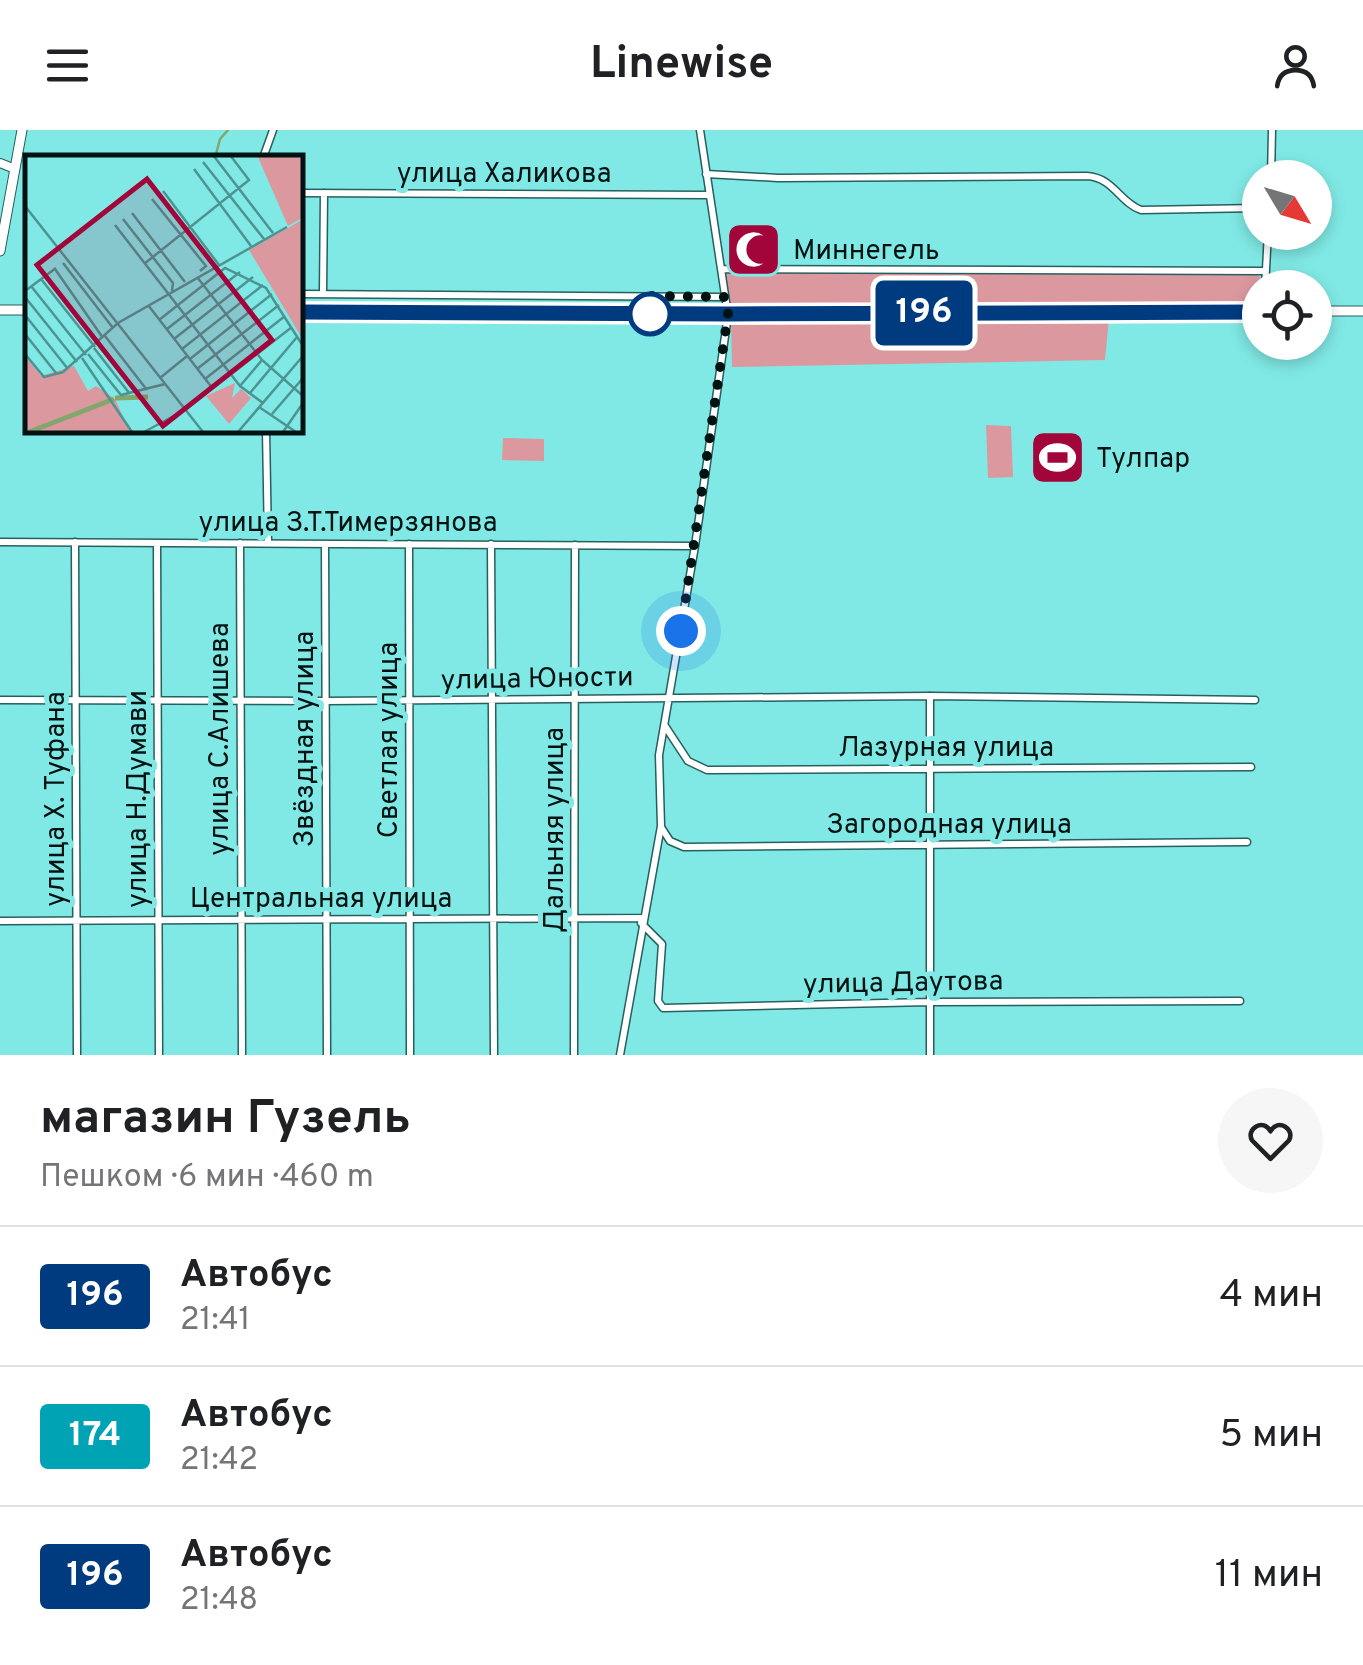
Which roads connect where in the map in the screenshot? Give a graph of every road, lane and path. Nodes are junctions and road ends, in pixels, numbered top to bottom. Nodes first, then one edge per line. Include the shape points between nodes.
1 (22, 130) edge
2 (273, 130) edge
3 (700, 130) edge
4 (1272, 130) edge
5 (265, 155) edge
6 (1271, 160) edge
7 (0, 163) edge
8 (14, 169) junction
9 (706, 174) junction
10 (302, 193) edge
11 (324, 193) junction
12 (708, 195) junction
13 (1242, 208) edge
14 (0, 252) edge
15 (720, 268) junction
16 (1242, 271) edge
17 (302, 294) edge
18 (323, 294) junction
19 (725, 297) junction
20 (1332, 311) edge
21 (1363, 311) edge
22 (302, 312) edge
23 (1242, 312) edge
24 (728, 314) junction
25 (266, 432) edge
26 (0, 542) edge
27 (75, 542) junction
28 (157, 543) junction
29 (240, 543) junction
30 (268, 543) junction
31 (325, 544) junction
32 (409, 544) junction
33 (492, 544) junction
34 (575, 545) junction
35 (695, 546) junction
36 (930, 696) junction
37 (670, 698) junction
38 (576, 699) junction
39 (0, 700) edge
40 (76, 700) junction
41 (158, 700) junction
42 (240, 700) junction
43 (492, 700) junction
44 (1255, 700) dead end
45 (410, 701) junction
46 (326, 702) junction
47 (665, 724) junction
48 (1251, 767) dead end
49 (930, 768) junction
50 (661, 826) junction
51 (1246, 842) dead end
52 (930, 846) junction
53 (409, 918) junction
54 (492, 918) junction
55 (575, 918) junction
56 (76, 920) junction
57 (159, 920) junction
58 (242, 920) junction
59 (326, 920) junction
60 (0, 921) edge
61 (642, 921) junction
62 (1240, 1000) dead end
63 (930, 1002) junction
64 (77, 1055) edge
65 (159, 1055) edge
66 (242, 1055) edge
67 (327, 1055) edge
68 (410, 1055) edge
69 (494, 1055) edge
70 (574, 1055) edge
71 (620, 1055) edge
72 (930, 1055) edge

1 - 8 main road
2 - 5 street
3 - 9 street
4 - 6 street
7 - 8 street
8 - 14 main road
9 - 12 street
9 - 13 street via 1087,176 1112,184 1141,210
10 - 11 street, улица Халикова
11 - 12 street, улица Халикова
11 - 18 street
12 - 15 street
15 - 16 street
15 - 19 street
17 - 18 street
18 - 19 street
19 - 24 street
20 - 21 main road
22 - 24 main road
23 - 24 main road
24 - 35 street
25 - 30 street
26 - 27 street, улица З.Т.Тимерзянова
27 - 28 street, улица З.Т.Тимерзянова
27 - 40 street, улица Х. Туфана
28 - 29 street, улица З.Т.Тимерзянова
28 - 41 street, улица Н.Думави
29 - 30 street, улица З.Т.Тимерзянова
29 - 42 street, улица С.Алишева
30 - 31 street, улица З.Т.Тимерзянова
31 - 32 street, улица З.Т.Тимерзянова
31 - 46 street, Звёздная улица
32 - 33 street, улица З.Т.Тимерзянова
32 - 45 street, Светлая улица
33 - 34 street, улица З.Т.Тимерзянова
33 - 43 street
34 - 35 street, улица З.Т.Тимерзянова
34 - 38 street, Дальняя улица
35 - 37 street
36 - 37 street, улица Юности
36 - 44 street, улица Юности
36 - 49 street
37 - 38 street, улица Юности
37 - 47 street
38 - 43 street, улица Юности
38 - 55 street, Дальняя улица
39 - 40 street, улица Юности
40 - 41 street, улица Юности
40 - 56 street, улица Х. Туфана
41 - 42 street, улица Юности
41 - 57 street, улица Н.Думави
42 - 46 street, улица Юности
42 - 58 street, улица С.Алишева
43 - 45 street, улица Юности
43 - 54 street
45 - 46 street, улица Юности
45 - 53 street, Светлая улица
46 - 59 street, Звёздная улица
47 - 49 street, Лазурная улица via 688,761 706,770
47 - 50 street
48 - 49 street, Лазурная улица
49 - 52 street
50 - 52 street, Загородная улица via 670,841 684,846
50 - 61 street
51 - 52 street, Загородная улица
52 - 63 street
53 - 54 street, Центральная улица
53 - 59 street, Центральная улица
53 - 68 street, Светлая улица
54 - 55 street, Центральная улица
54 - 69 street
55 - 61 street, Центральная улица
55 - 70 street, Дальняя улица
56 - 57 street, Центральная улица
56 - 60 street, Центральная улица
56 - 64 street, улица Х. Туфана
57 - 58 street, Центральная улица
57 - 65 street, улица Н.Думави
58 - 59 street, Центральная улица
58 - 66 street, улица С.Алишева
59 - 67 street, Звёздная улица
61 - 63 street, улица Даутова via 662,944 663,1008
61 - 71 street
62 - 63 street, улица Даутова
63 - 72 street

